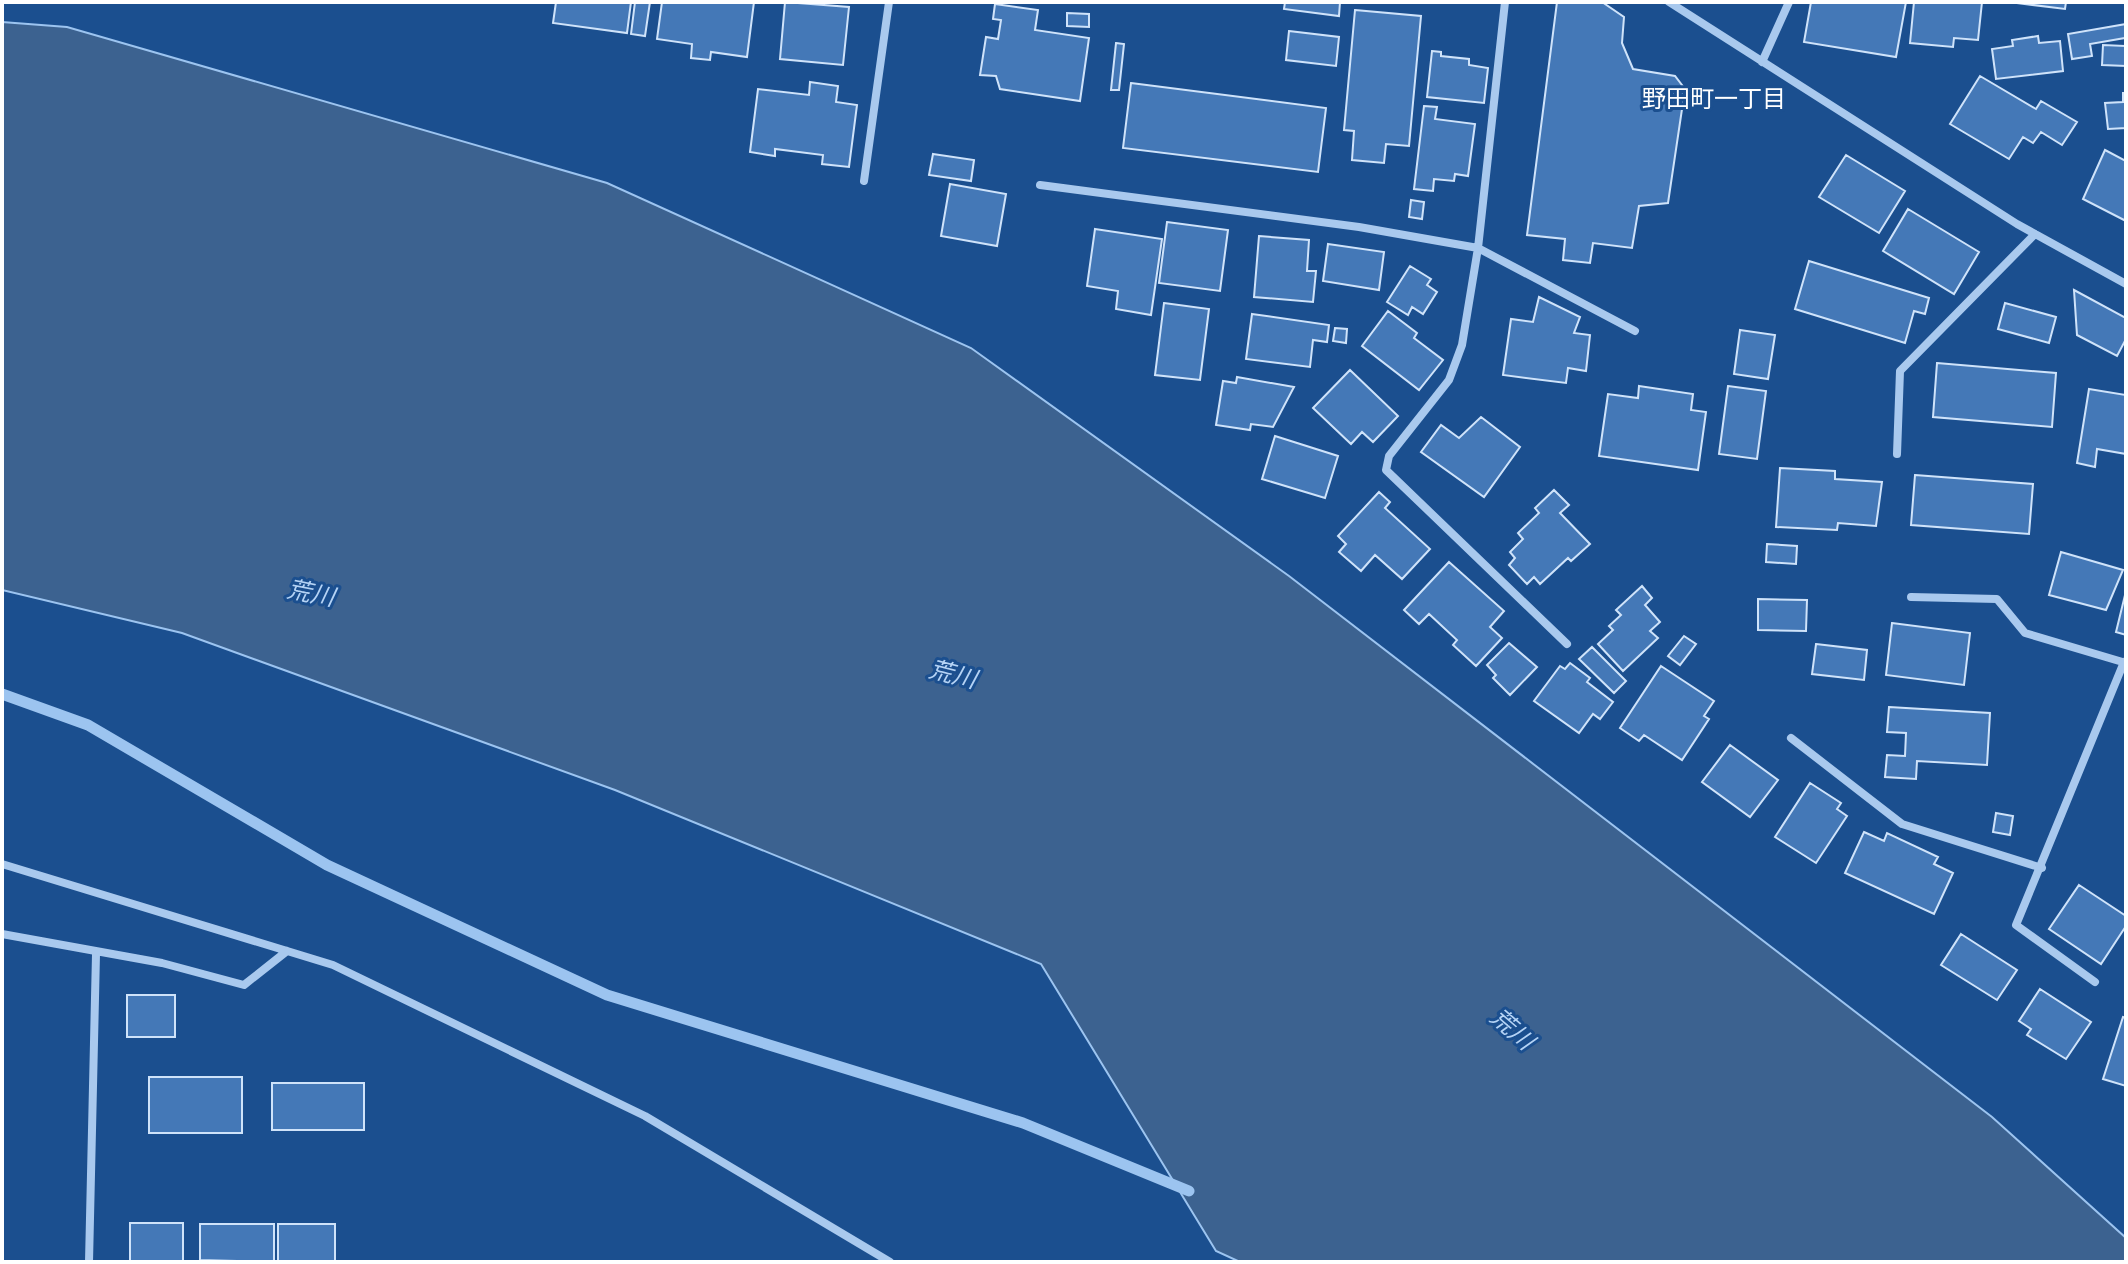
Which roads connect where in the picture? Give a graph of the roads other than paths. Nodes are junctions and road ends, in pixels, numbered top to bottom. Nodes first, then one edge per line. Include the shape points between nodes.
1 (889, 2) edge
2 (1505, 2) edge
3 (1669, 2) edge
4 (1789, 2) edge
5 (1762, 62) junction
6 (864, 181) dead end
7 (1040, 185) dead end
8 (2035, 234) junction
9 (1478, 248) junction
10 (2126, 284) edge
11 (1635, 331) dead end
12 (1897, 454) dead end
13 (1911, 597) dead end
14 (1567, 644) dead end
15 (2125, 662) edge
16 (1791, 738) dead end
17 (2, 864) edge
18 (2042, 868) junction
19 (2, 934) edge
20 (287, 951) junction
21 (96, 954) junction
22 (2095, 982) dead end
23 (89, 1262) edge
24 (890, 1262) edge

1 - 6 street
2 - 9 street
3 - 5 street
4 - 5 street
5 - 8 street
7 - 9 street
8 - 10 street
8 - 12 street via 1900,371
9 - 11 street
9 - 14 street via 1462,345 1449,380 1389,456 1386,470
13 - 15 street via 1997,599 2025,633
15 - 18 street
16 - 18 street via 1902,824
17 - 20 street
18 - 22 street via 2016,925
19 - 21 street
20 - 21 street via 244,985 162,963
20 - 24 street via 333,965 645,1116
21 - 23 street

